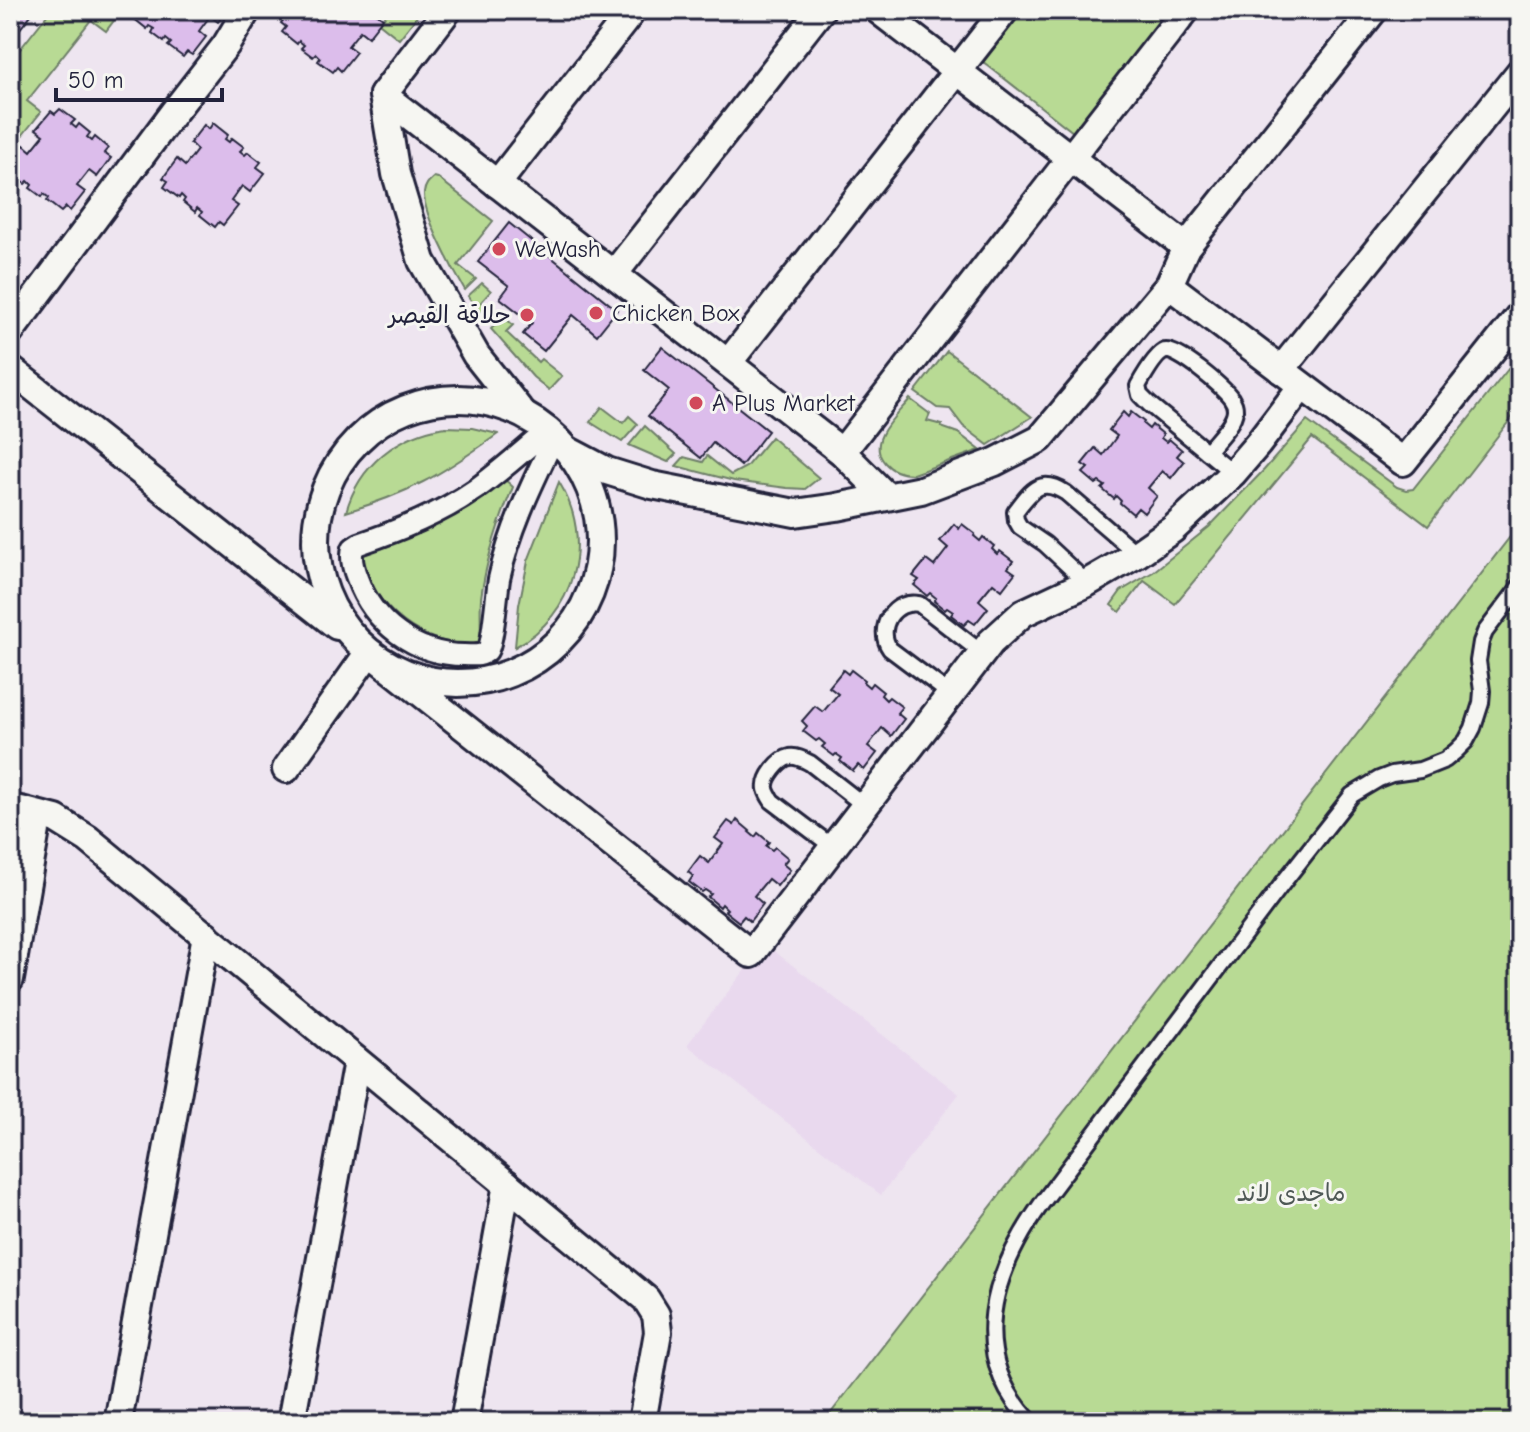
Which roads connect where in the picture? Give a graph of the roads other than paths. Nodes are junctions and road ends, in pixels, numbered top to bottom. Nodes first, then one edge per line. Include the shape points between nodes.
1 (247, 10) edge
2 (448, 10) edge
3 (633, 10) edge
4 (821, 10) edge
5 (878, 10) edge
6 (1005, 10) edge
7 (1186, 10) edge
8 (1374, 10) edge
9 (957, 71) junction
10 (1520, 72) edge
11 (383, 95) junction
12 (1071, 158) junction
13 (497, 184) junction
14 (1186, 247) junction
15 (614, 274) junction
16 (1169, 285) junction
17 (1520, 315) edge
18 (10, 332) edge
19 (476, 355) junction
20 (728, 363) junction
21 (10, 369) edge
22 (1281, 370) junction
23 (1302, 386) junction
24 (456, 399) junction
25 (523, 414) junction
26 (557, 439) junction
27 (842, 452) junction
28 (1207, 452) junction
29 (1233, 473) junction
30 (631, 479) junction
31 (886, 496) junction
32 (597, 508) junction
33 (1137, 554) junction
34 (1087, 583) junction
35 (1520, 586) edge
36 (370, 652) junction
37 (982, 653) junction
38 (950, 694) junction
39 (286, 769) dead end
40 (865, 806) junction
41 (15, 809) edge
42 (833, 847) junction
43 (206, 935) junction
44 (10, 979) edge
45 (357, 1061) junction
46 (507, 1184) junction
47 (118, 1422) edge
48 (291, 1422) edge
49 (464, 1422) edge
50 (642, 1422) edge
51 (1031, 1422) edge

1 - 18 street
2 - 11 street
3 - 13 street
4 - 15 street
5 - 9 street
6 - 9 street
7 - 12 street
8 - 14 street
9 - 12 street
9 - 20 street
10 - 22 street
11 - 13 street
11 - 19 street via 396,174 422,261
12 - 14 street
12 - 27 street
13 - 15 street
14 - 16 street
15 - 20 street
16 - 22 street
16 - 31 street via 1040,439 953,479
17 - 23 street via 1403,462
19 - 24 street via 479,378 471,391
19 - 25 street
20 - 27 street
21 - 36 street
22 - 23 street
23 - 29 street
24 - 25 street via 495,403
24 - 36 street via 415,405 377,424 346,454 325,490 316,532 320,574 335,613
25 - 26 street
26 - 26 street via 426,518 353,548 351,560 360,588 394,631 445,654 487,651 507,548 528,491
26 - 30 street via 607,471
26 - 32 street via 585,476
27 - 31 street
28 - 28 lane via 1140,395 1138,386 1166,351 1184,358 1234,404 1235,414
28 - 29 lane
29 - 33 street via 1173,529
30 - 31 street via 795,513
30 - 32 street via 609,481 599,492
32 - 36 street via 600,553 591,591 566,633 536,659 491,679 451,683 413,676
33 - 34 street
33 - 34 lane via 1066,493 1055,486 1035,489 1015,512 1016,520
34 - 37 street via 1023,613
35 - 51 lane via 1481,642 1481,703 1466,741 1445,760 1379,779 1352,795 1020,1237 996,1297 992,1338 1001,1379
36 - 39 street
36 - 42 street via 751,954
37 - 38 street
37 - 38 lane via 919,604 900,606 888,620 883,630 890,649
38 - 40 street
40 - 42 street
40 - 42 lane via 802,759 783,760 772,772 766,791 772,801
41 - 43 street via 73,828
41 - 44 street via 36,830
43 - 45 street
43 - 47 street
45 - 46 street
45 - 48 street
46 - 49 street
46 - 50 street via 652,1306 658,1332

